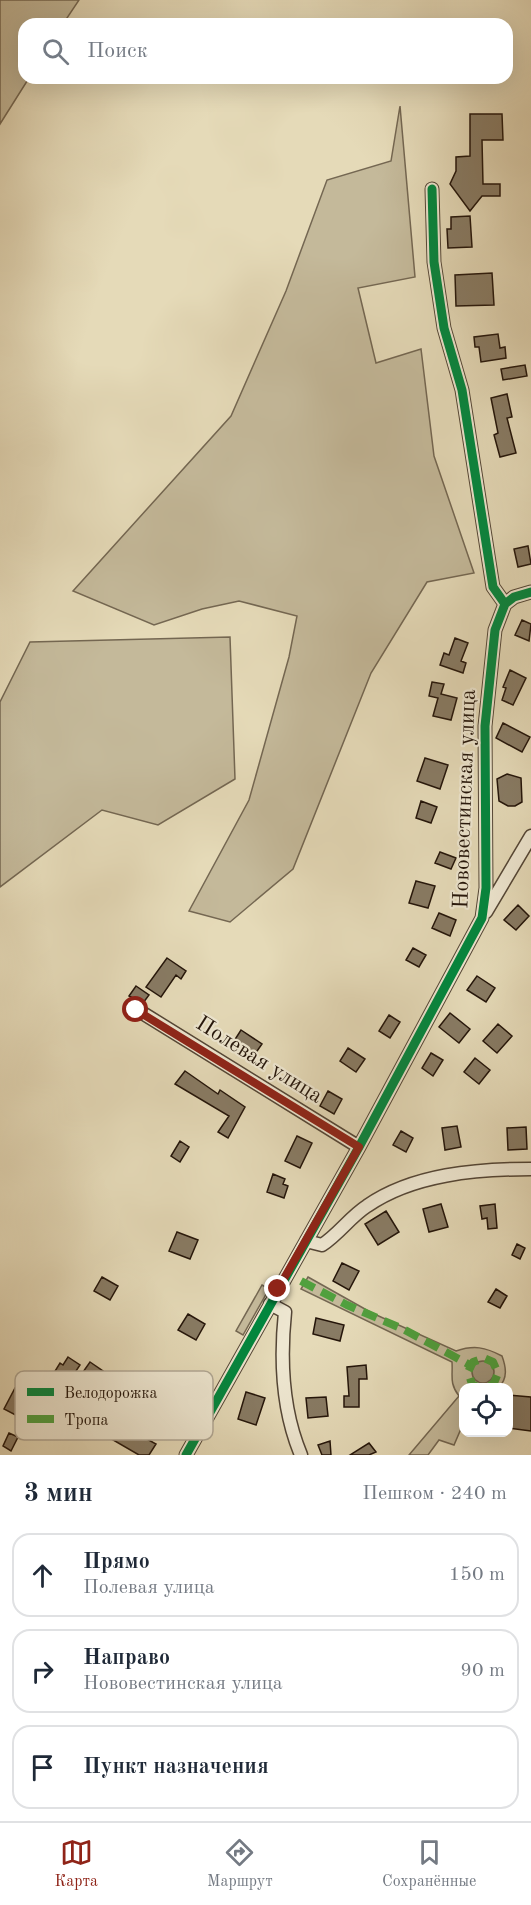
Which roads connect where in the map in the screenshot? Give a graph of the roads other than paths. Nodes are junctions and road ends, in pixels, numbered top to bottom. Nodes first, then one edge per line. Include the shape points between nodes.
1 (432, 189) dead end
2 (531, 592) edge
3 (505, 604) junction
4 (531, 836) edge
5 (482, 918) junction
6 (136, 1010) dead end
7 (359, 1147) junction
8 (531, 1169) edge
9 (306, 1240) junction
10 (270, 1304) junction
11 (213, 1406) edge
12 (194, 1440) edge
13 (186, 1455) edge
14 (301, 1455) edge

1 - 3 street via 434,262 444,328 462,390 493,587
2 - 3 street
3 - 5 street, Нововестинская улица via 495,630 485,726 486,888
4 - 5 street
5 - 7 street, Нововестинская улица
6 - 7 street, Полевая улица
7 - 9 street, Нововестинская улица
8 - 9 street via 474,1172 413,1184 366,1206 322,1245
9 - 10 street, Нововестинская улица
10 - 11 street, Нововестинская улица
10 - 14 street via 285,1312 281,1345 283,1383
12 - 13 street, Нововестинская улица

